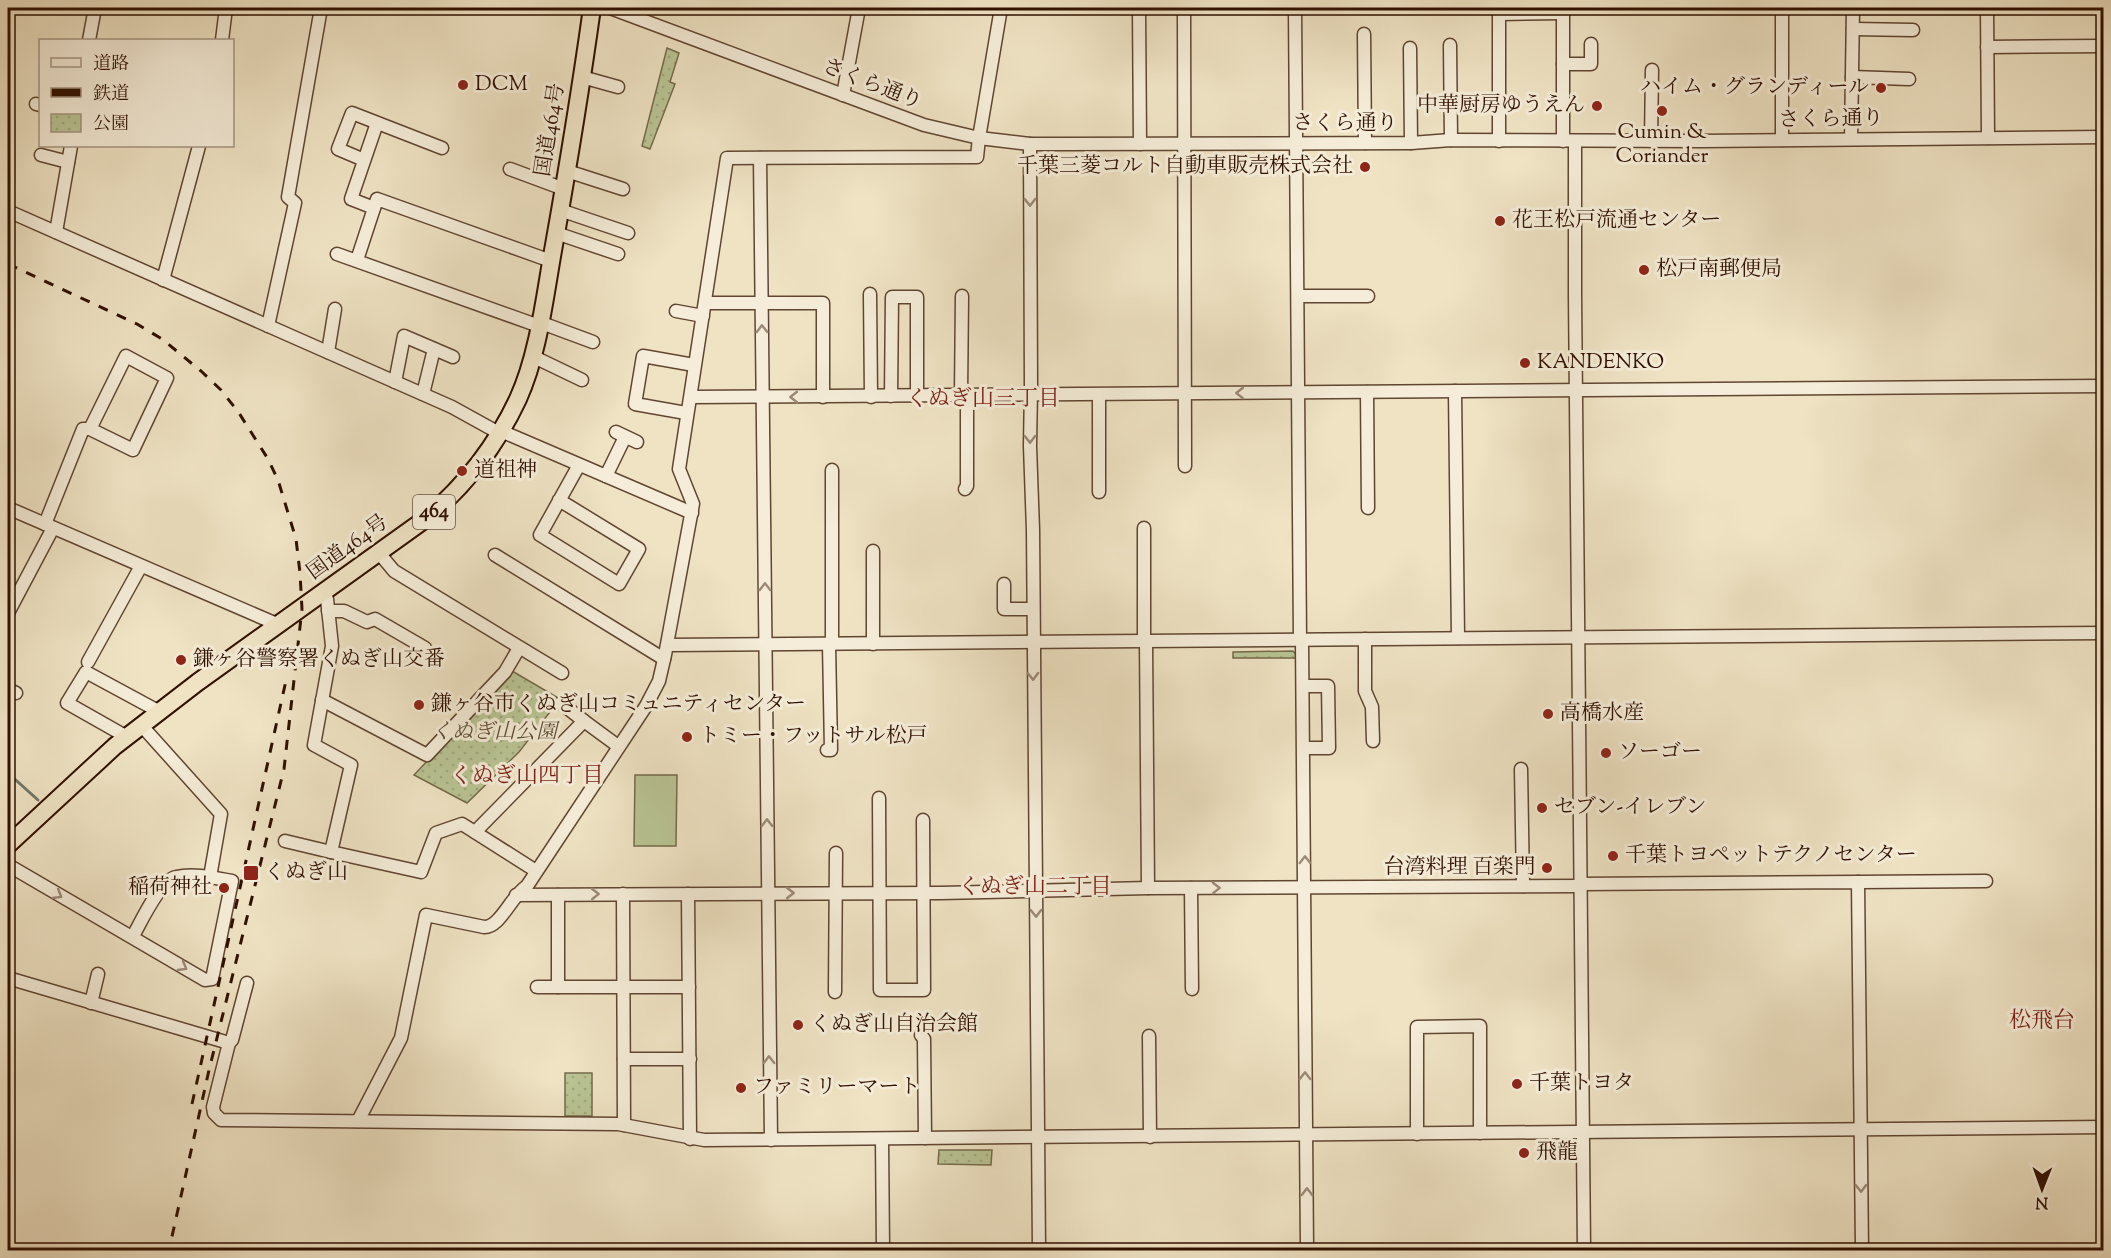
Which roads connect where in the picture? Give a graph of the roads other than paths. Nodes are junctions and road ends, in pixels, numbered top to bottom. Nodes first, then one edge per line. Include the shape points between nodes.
1 (95, 8) edge
2 (226, 8) edge
3 (321, 8) edge
4 (592, 8) edge
5 (610, 8) edge
6 (859, 8) edge
7 (1001, 8) edge
8 (1139, 8) edge
9 (1295, 8) edge
10 (1782, 8) edge
11 (1853, 8) edge
12 (1987, 8) edge
13 (1563, 10) edge
14 (1499, 11) edge
15 (1184, 14) dead end
16 (1853, 29) junction
17 (1913, 30) dead end
18 (1364, 34) dead end
19 (89, 39) edge
20 (222, 39) edge
21 (1591, 44) dead end
22 (1450, 45) dead end
23 (2103, 46) edge
24 (1987, 47) junction
25 (1410, 48) dead end
26 (1563, 64) junction
27 (1652, 70) dead end
28 (582, 77) junction
29 (1852, 77) junction
30 (1909, 78) dead end
31 (618, 87) dead end
32 (843, 95) junction
33 (377, 123) junction
34 (2103, 137) edge
35 (979, 138) junction
36 (1988, 138) junction
37 (1851, 139) junction
38 (1782, 140) junction
39 (1451, 141) junction
40 (1499, 141) junction
41 (1569, 141) junction
42 (1651, 141) junction
43 (1365, 143) junction
44 (1411, 143) junction
45 (1030, 144) junction
46 (1140, 144) junction
47 (1185, 144) junction
48 (1296, 144) junction
49 (70, 147) edge
50 (199, 147) edge
51 (442, 148) dead end
52 (40, 156) dead end
53 (760, 158) junction
54 (364, 160) junction
55 (68, 162) junction
56 (510, 169) dead end
57 (567, 171) junction
58 (618, 183) dead end
59 (564, 189) junction
60 (374, 208) junction
61 (560, 210) junction
62 (8, 212) edge
63 (56, 232) junction
64 (628, 232) dead end
65 (556, 233) junction
66 (337, 254) dead end
67 (618, 254) dead end
68 (357, 260) junction
69 (551, 261) junction
70 (163, 280) junction
71 (870, 294) dead end
72 (962, 296) dead end
73 (1298, 296) junction
74 (1368, 296) dead end
75 (762, 304) junction
76 (704, 309) junction
77 (676, 311) dead end
78 (336, 317) dead end
79 (539, 324) junction
80 (268, 326) junction
81 (593, 342) dead end
82 (434, 349) junction
83 (328, 352) junction
84 (532, 356) junction
85 (453, 357) dead end
86 (694, 365) junction
87 (582, 380) dead end
88 (395, 382) junction
89 (2103, 386) edge
90 (1576, 390) junction
91 (1455, 391) junction
92 (1299, 392) junction
93 (1367, 392) junction
94 (1184, 393) junction
95 (423, 394) junction
96 (917, 395) junction
97 (964, 395) junction
98 (1030, 395) junction
99 (1099, 395) junction
100 (824, 396) junction
101 (891, 396) junction
102 (691, 397) junction
103 (763, 397) junction
104 (871, 397) junction
105 (686, 413) junction
106 (90, 429) junction
107 (500, 432) junction
108 (626, 437) dead end
109 (579, 465) junction
110 (1185, 466) dead end
111 (832, 470) dead end
112 (606, 476) junction
113 (965, 489) dead end
114 (1099, 492) dead end
115 (559, 500) junction
116 (8, 508) edge
117 (1368, 508) dead end
118 (692, 513) junction
119 (49, 526) junction
120 (1144, 528) dead end
121 (873, 551) dead end
122 (379, 553) junction
123 (495, 555) dead end
124 (141, 566) junction
125 (1004, 584) dead end
126 (324, 594) junction
127 (1033, 609) junction
128 (328, 611) junction
129 (8, 613) edge
130 (279, 625) junction
131 (2103, 633) edge
132 (1579, 637) junction
133 (1458, 638) junction
134 (1365, 639) junction
135 (1301, 640) junction
136 (1145, 642) junction
137 (1033, 643) junction
138 (831, 644) junction
139 (873, 644) junction
140 (668, 645) junction
141 (765, 646) junction
142 (425, 648) dead end
143 (519, 648) junction
144 (664, 659) junction
145 (88, 662) dead end
146 (562, 673) dead end
147 (1303, 686) junction
148 (322, 700) junction
149 (561, 703) dead end
150 (160, 712) junction
151 (584, 721) junction
152 (142, 726) junction
153 (127, 737) junction
154 (1373, 741) dead end
155 (618, 746) junction
156 (1304, 748) junction
157 (827, 750) dead end
158 (1521, 769) dead end
159 (879, 798) dead end
160 (923, 820) dead end
161 (475, 832) junction
162 (285, 841) dead end
163 (8, 845) edge
164 (331, 852) junction
165 (836, 853) dead end
166 (8, 865) edge
167 (536, 871) junction
168 (210, 878) junction
169 (1986, 881) dead end
170 (1858, 882) junction
171 (1580, 885) junction
172 (1523, 886) junction
173 (1148, 888) junction
174 (1191, 888) junction
175 (1305, 888) junction
176 (1035, 891) junction
177 (835, 892) junction
178 (767, 893) junction
179 (879, 893) junction
180 (923, 893) junction
181 (623, 894) junction
182 (688, 894) junction
183 (516, 895) junction
184 (558, 895) junction
185 (133, 936) junction
186 (98, 974) dead end
187 (8, 978) edge
188 (247, 983) dead end
189 (537, 987) dead end
190 (558, 987) junction
191 (624, 987) junction
192 (689, 987) junction
193 (1192, 989) dead end
194 (835, 992) dead end
195 (91, 1003) junction
196 (921, 1035) dead end
197 (1148, 1036) dead end
198 (229, 1043) junction
199 (624, 1059) junction
200 (690, 1059) junction
201 (358, 1121) junction
202 (624, 1125) junction
203 (2103, 1127) edge
204 (1861, 1129) junction
205 (1583, 1132) junction
206 (1480, 1133) junction
207 (1306, 1134) junction
208 (1417, 1134) junction
209 (1037, 1137) junction
210 (1150, 1137) junction
211 (925, 1138) junction
212 (690, 1139) junction
213 (882, 1139) junction
214 (771, 1140) junction
215 (883, 1251) edge
216 (1039, 1251) edge
217 (1307, 1251) edge
218 (1584, 1251) edge
219 (1862, 1251) edge

1 - 19 street
2 - 20 street
3 - 80 street via 288,197 295,203
4 - 28 highway, 国道464号 / 464
5 - 32 street, さくら通り
6 - 32 street
7 - 35 street
8 - 46 street
9 - 48 street
10 - 38 street
11 - 16 street
12 - 24 street
13 - 14 street
13 - 26 street
14 - 40 street
15 - 47 street
16 - 17 street
16 - 29 street
18 - 43 street
21 - 26 street via 1591,64
22 - 39 street
23 - 24 street
24 - 36 street
25 - 44 street
26 - 41 street
27 - 42 street
28 - 31 street
28 - 57 highway, 国道464号 / 464
29 - 30 street
29 - 37 street
32 - 35 street, さくら通り via 924,125
33 - 51 street
33 - 54 street
33 - 54 street via 352,113 338,149
34 - 36 street, さくら通り
35 - 45 street, さくら通り
35 - 53 street via 977,157
36 - 37 street, さくら通り
37 - 38 street, さくら通り
38 - 42 street, さくら通り
39 - 40 street, さくら通り
39 - 44 street, さくら通り
40 - 41 street, さくら通り
41 - 42 street, さくら通り
41 - 90 street
43 - 44 street, さくら通り
43 - 48 street, さくら通り
45 - 46 street, さくら通り
45 -> 98 street
46 - 47 street, さくら通り
47 - 48 street, さくら通り
47 - 94 street
48 - 73 street
49 - 55 street
50 - 70 street
52 - 55 street
53 - 75 street
53 - 76 street via 727,158
54 - 60 street via 351,199
55 - 63 street
56 - 59 street
57 - 58 street
57 - 59 highway, 国道464号 / 464
59 - 61 highway, 国道464号 / 464
60 - 68 street
60 - 69 street via 377,199
61 - 64 street
61 - 65 highway, 国道464号 / 464
62 - 63 street
63 - 70 street
65 - 67 street
65 - 69 highway, 国道464号 / 464
66 - 68 street
68 - 79 street
69 - 79 highway, 国道464号 / 464
70 - 80 street
71 - 104 street
72 - 97 street
73 - 74 street
73 - 92 street
75 - 76 street
75 - 100 street via 823,303
103 -> 75 street
76 - 77 street
76 - 86 street
78 - 83 street
79 - 81 street
79 - 84 highway, 国道464号 / 464
80 - 83 street
82 - 85 street
82 - 88 street via 404,336
82 - 95 street
83 - 88 street
84 - 87 street
84 - 107 highway, 国道464号 / 464 via 518,399
86 - 102 street
86 - 105 street via 643,356 635,404
88 - 95 street
89 - 90 street
90 - 91 street
90 - 132 street
91 - 93 street
91 - 133 street
92 - 93 street
92 -> 94 street
92 - 135 street
93 - 117 street
94 - 99 street
94 - 110 street
95 - 107 street
96 - 97 street
96 - 101 street
96 - 101 street via 917,297 892,297
97 - 98 street
97 - 113 street
98 - 99 street
98 -> 127 street
99 - 114 street
100 -> 103 street
100 - 104 street
101 - 104 street
102 - 103 street
102 - 105 street
141 -> 103 street
105 - 118 street via 679,469 693,504
106 - 106 street via 133,450 167,378 126,356
106 - 119 street via 83,429
107 - 109 street
107 - 122 highway, 国道464号 / 464 via 478,465 442,505
108 - 112 street
109 - 112 street
109 - 115 street
111 - 138 street
112 - 118 street
115 - 115 street via 540,535 619,584 639,549
116 - 119 street
118 - 140 street
119 - 124 street
119 - 129 street
120 - 136 street
121 - 139 street
122 - 126 highway, 国道464号 / 464
122 - 143 street via 394,571
123 - 144 street
124 - 130 street
124 - 145 street
125 - 127 street via 1004,609
126 - 128 street
126 - 130 highway, 国道464号 / 464
127 - 137 street
128 - 142 street via 344,610 367,622 375,619
128 - 148 street via 332,646
130 - 150 highway, 国道464号 / 464
131 - 132 street
132 - 133 street
132 - 171 street
133 - 134 street
134 - 135 street
134 - 154 street via 1365,691 1372,707
135 - 136 street
135 - 147 street
136 - 137 street
136 - 173 street
137 - 139 street
137 -> 176 street
138 - 139 street
138 - 141 street
138 - 157 street via 831,750
140 - 141 street
140 - 144 street
178 -> 141 street
143 - 146 street
143 - 148 street via 505,672 427,755
144 - 155 street via 659,681 646,706
147 - 156 street
147 - 156 street via 1328,686 1329,748
148 - 164 street via 314,745 351,765
149 - 151 street
150 - 152 highway, 国道464号 / 464
150 - 153 street via 86,672 67,703
151 - 155 street
151 - 161 street
152 - 153 highway, 国道464号 / 464
152 - 168 street via 221,814
153 - 163 highway, 国道464号 / 464
155 - 167 street
175 -> 156 street
158 - 172 street
159 - 179 street
160 - 180 street
161 - 164 street via 462,824 436,833 421,872
161 - 167 street
162 - 164 street
165 - 177 street
166 -> 185 street
167 - 183 street
168 - 185 street via 169,879
185 -> 168 street via 212,982 232,881
169 - 170 street
170 - 171 street
170 - 204 street
171 - 172 street
171 - 205 street
172 - 175 street
173 - 174 street
173 - 176 street
174 -> 175 street
174 - 193 street
207 -> 175 street
176 - 180 street
176 -> 209 street
178 -> 177 street
177 - 179 street
177 - 194 street
178 - 182 street
214 -> 178 street
179 - 180 street
179 - 180 street via 880,990 924,990
181 - 182 street
184 -> 181 street
181 - 191 street
182 - 192 street
183 - 184 street
183 - 201 street via 489,928 426,915 401,1038
184 - 190 street
186 - 195 street
187 - 195 street
188 - 198 street
189 - 190 street
190 - 191 street
191 - 192 street
191 - 199 street
192 - 200 street
195 - 198 street
196 - 211 street
197 - 210 street
198 - 201 street via 213,1107 221,1120
199 - 200 street
199 - 202 street
200 - 212 street
201 - 202 street
202 - 212 street
203 - 204 street
204 - 205 street
204 -> 219 street
205 - 206 street
205 - 218 street
206 - 208 street
206 - 208 street via 1480,1026 1418,1027
207 - 208 street
207 - 210 street
217 -> 207 street
209 - 210 street
209 - 211 street
209 - 216 street
211 - 213 street
212 - 214 street
213 - 214 street
213 - 215 street

